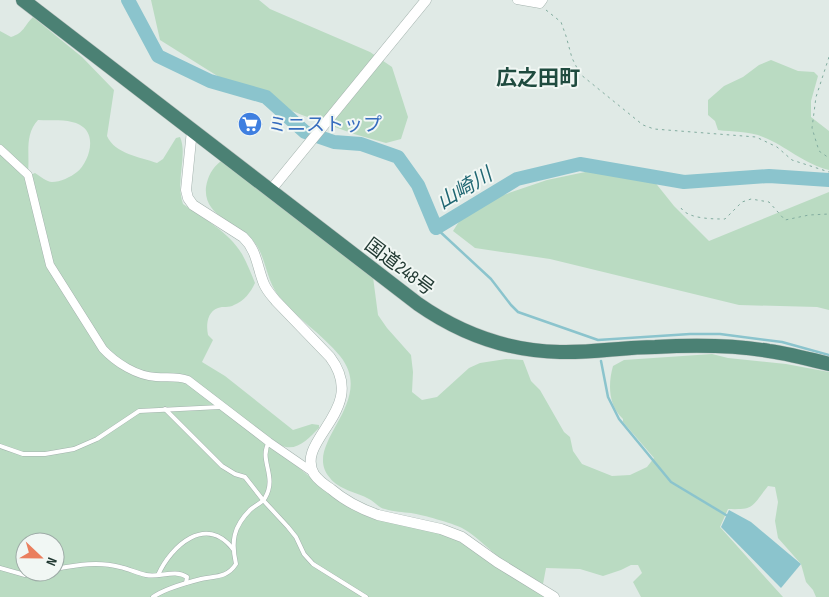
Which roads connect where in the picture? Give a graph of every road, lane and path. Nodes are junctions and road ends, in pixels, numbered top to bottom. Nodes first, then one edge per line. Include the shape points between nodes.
1 (23, 0) edge
2 (426, 0) edge
3 (517, 0) edge
4 (541, 2) edge
5 (829, 57) edge
6 (192, 130) junction
7 (0, 149) edge
8 (829, 158) edge
9 (829, 172) edge
10 (270, 191) junction
11 (681, 208) dead end
12 (829, 214) edge
13 (829, 364) edge
14 (223, 406) junction
15 (165, 409) junction
16 (269, 442) junction
17 (0, 446) edge
18 (314, 473) junction
19 (263, 500) junction
20 (232, 548) junction
21 (65, 567) edge
22 (0, 568) edge
23 (15, 572) edge
24 (158, 574) junction
25 (186, 583) junction
26 (152, 597) edge
27 (366, 597) edge
28 (554, 597) edge

1 - 6 highway, 国道248号
2 - 10 street
3 - 4 street
4 - 9 path via 561,22 580,74 643,124 654,128 756,137 777,147 792,160
5 - 8 path via 816,97 812,128 819,151
6 - 10 highway, 国道248号
6 - 18 street via 188,198 250,243 268,292 330,357 342,378 342,394 334,415 313,453
7 - 14 street via 28,175 50,265 104,349 118,362 143,374 188,380
10 - 13 highway, 国道248号 via 433,314 466,332 498,344 562,352 656,346 724,347 768,350
11 - 12 path via 694,216 725,219 742,202 751,199 769,202 785,220
14 - 15 lane
14 - 16 street
15 - 17 lane via 139,411 98,439 74,449 23,454
15 - 19 lane via 222,466 246,477
16 - 18 street
16 - 19 lane via 264,454 271,480
18 - 28 street via 335,492 369,512 462,537
19 - 20 lane via 251,508 239,524
19 - 27 lane via 292,532 313,564
20 - 24 lane via 228,542 214,535 189,537 171,554
20 - 25 lane via 236,564 231,570 217,578
21 - 24 lane via 89,563 118,566 147,575
22 - 23 lane
24 - 25 lane via 186,576
25 - 26 lane

